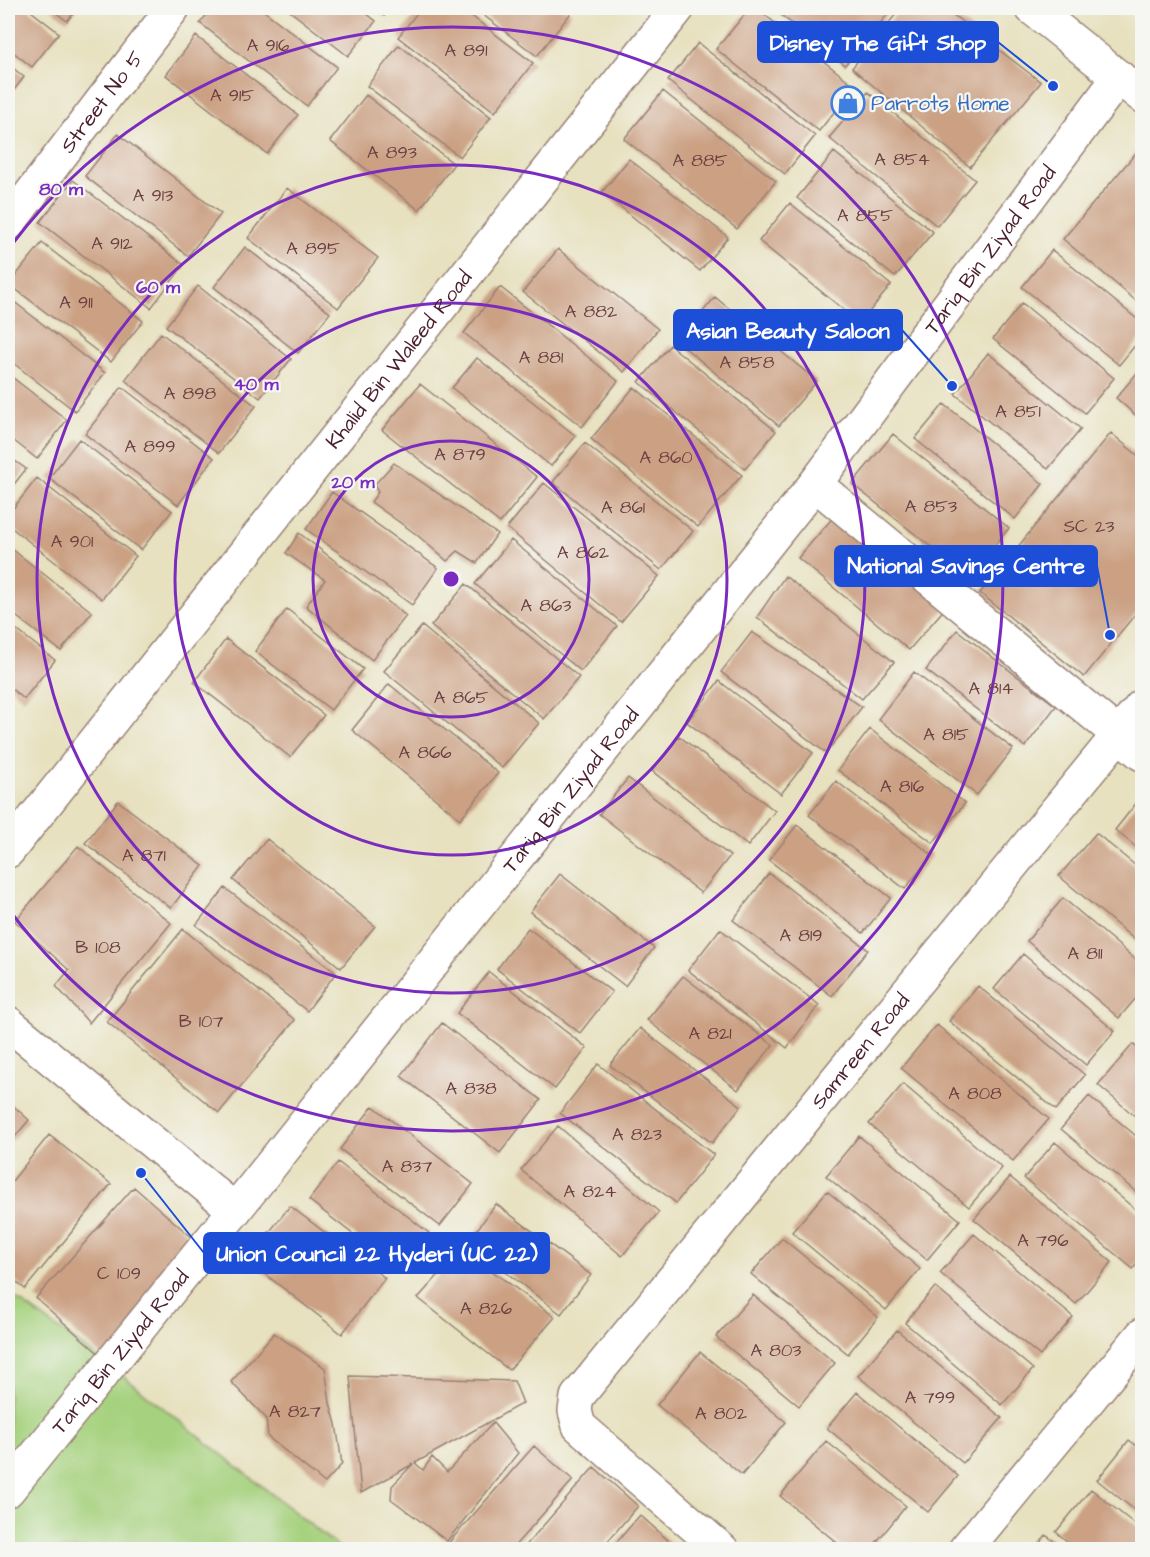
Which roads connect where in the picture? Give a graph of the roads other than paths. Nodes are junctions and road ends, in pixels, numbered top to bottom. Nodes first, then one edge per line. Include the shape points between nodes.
1 (173, 8) edge
2 (678, 8) edge
3 (1032, 8) edge
4 (1131, 86) edge
5 (8, 224) edge
6 (816, 484) junction
7 (1143, 706) edge
8 (1131, 745) edge
9 (8, 850) edge
10 (8, 1023) edge
11 (235, 1210) junction
12 (1143, 1335) edge
13 (8, 1490) edge
14 (722, 1550) edge
15 (965, 1550) edge

1 - 5 street, Street No 5
2 - 9 street, Khalid Bin Waleed Road
3 - 4 street
4 - 6 street, Tariq Bin Ziyad Road
6 - 8 street
6 - 11 street, Tariq Bin Ziyad Road
7 - 8 street, Samreen Road
8 - 14 street, Samreen Road via 577,1397 579,1426
10 - 11 street
11 - 13 street, Tariq Bin Ziyad Road
12 - 15 street

